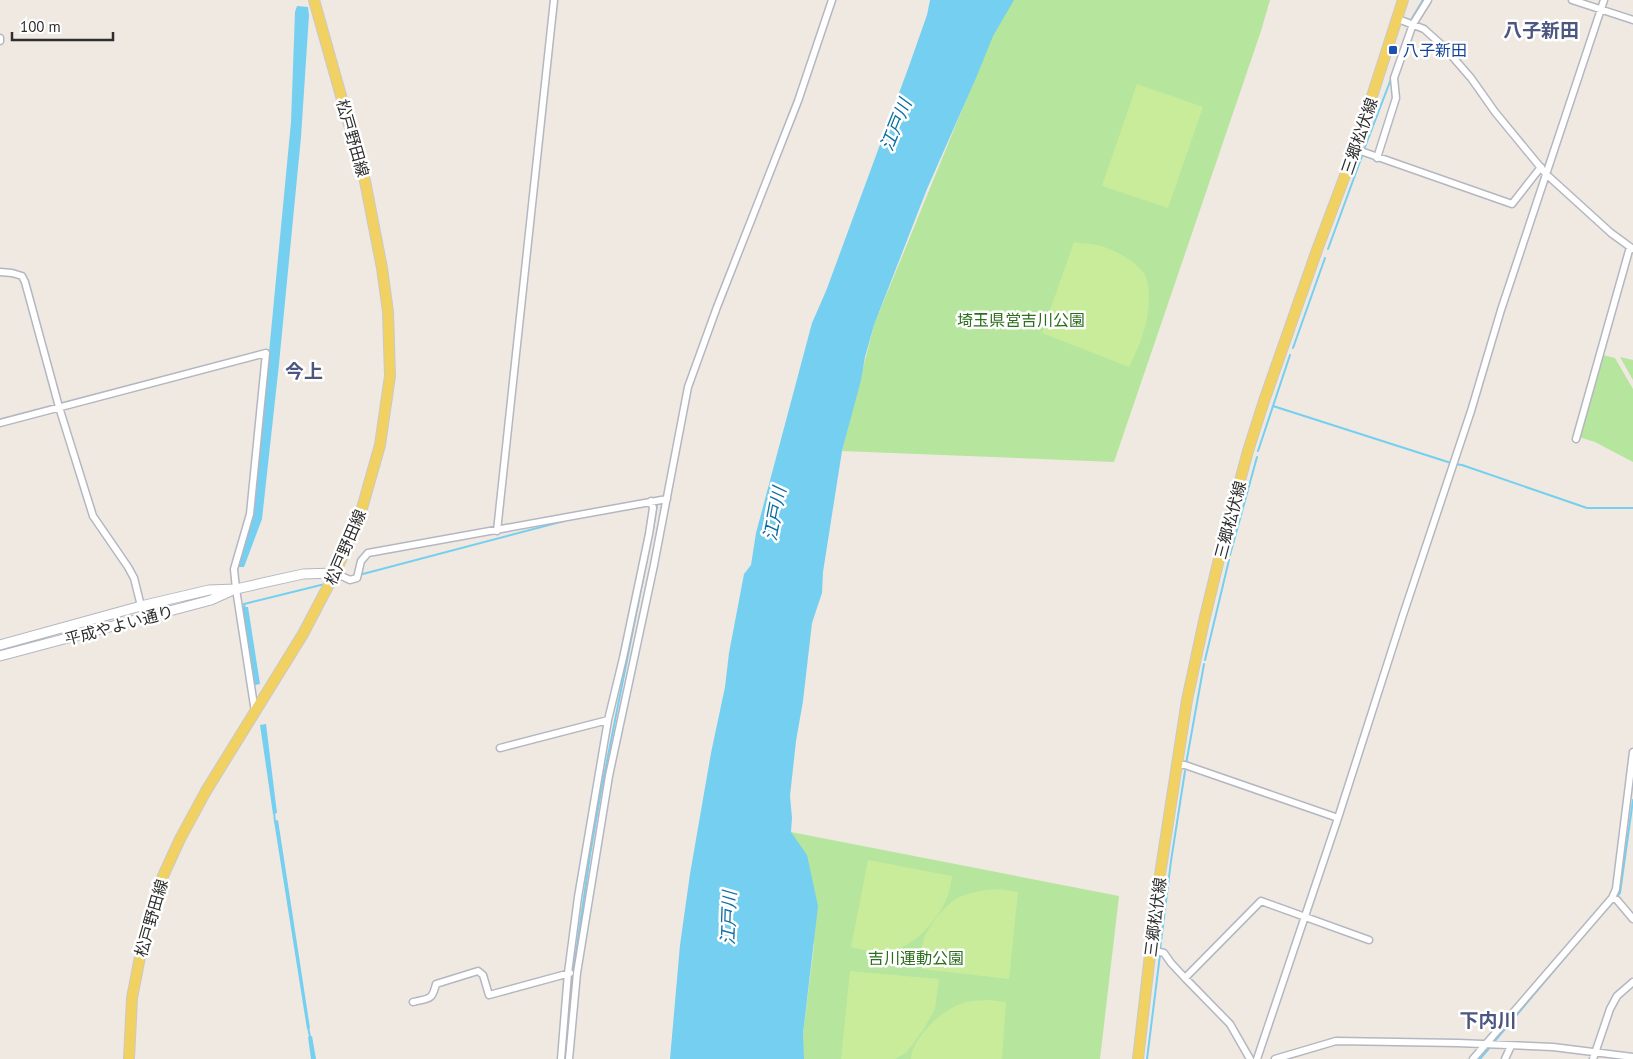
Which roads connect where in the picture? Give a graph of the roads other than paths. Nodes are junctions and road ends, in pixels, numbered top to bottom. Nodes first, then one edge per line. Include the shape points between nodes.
1 (314, 0) edge
2 (554, 0) edge
3 (832, 0) edge
4 (1403, 0) edge
5 (1428, 0) edge
6 (1572, 0) edge
7 (1604, 0) edge
8 (1600, 9) junction
9 (1398, 19) junction
10 (1633, 20) edge
11 (1413, 24) junction
12 (1355, 149) junction
13 (1377, 158) junction
14 (1541, 167) junction
15 (1546, 174) junction
16 (1631, 248) edge
17 (0, 272) edge
18 (58, 407) junction
19 (0, 423) edge
20 (1576, 438) dead end
21 (667, 499) junction
22 (651, 501) junction
23 (497, 531) junction
24 (335, 573) junction
25 (236, 589) junction
26 (141, 606) junction
27 (0, 645) edge
28 (0, 656) edge
29 (255, 712) junction
30 (608, 720) junction
31 (500, 748) dead end
32 (1633, 752) edge
33 (1178, 765) junction
34 (1630, 798) edge
35 (1338, 818) junction
36 (1612, 898) junction
37 (1304, 918) junction
38 (1633, 919) edge
39 (1369, 940) dead end
40 (1153, 950) junction
41 (568, 973) junction
42 (577, 973) junction
43 (1185, 978) junction
44 (1633, 982) edge
45 (413, 1002) dead end
46 (1485, 1044) junction
47 (1511, 1046) junction
48 (1594, 1055) edge
49 (1633, 1057) edge
50 (129, 1059) edge
51 (561, 1059) edge
52 (569, 1059) edge
53 (1138, 1059) edge
54 (1250, 1059) edge
55 (1257, 1059) edge
56 (1275, 1059) edge
57 (1473, 1059) edge
58 (1505, 1059) edge

1 - 24 main road, 松戸野田線 via 366,181 382,268 390,376 380,445 359,519
2 - 23 street
3 - 21 street via 798,101 694,369
4 - 9 main road, 三郷松伏線
5 - 11 street
6 - 8 street
7 - 8 street
8 - 10 street
8 - 15 street
9 - 11 street
9 - 12 main road, 三郷松伏線
11 - 13 street via 1394,78 1396,98
11 - 14 street via 1424,29 1455,59
12 - 13 street
12 - 33 main road, 三郷松伏線 via 1248,451 1204,622 1187,700
13 - 14 street via 1512,204
14 - 15 street
15 - 16 street
15 - 35 street
16 - 20 street
17 - 18 street via 22,276 25,282
18 - 19 street
18 - 25 street via 266,353 250,514 234,569
18 - 26 street via 93,516 134,578
21 - 22 street
21 - 42 street via 609,776
22 - 23 street
22 - 30 street via 649,534
23 - 24 street via 368,554 361,561 357,578 350,580
24 - 25 street, 平成やよい通り via 302,574
24 - 29 main road, 松戸野田線 via 303,634
25 - 26 street, 平成やよい通り via 209,590
25 - 28 street, 平成やよい通り via 211,600
25 - 29 street
26 - 27 street, 平成やよい通り
29 - 50 main road, 松戸野田線 via 206,791 158,887 132,998
30 - 31 street
30 - 41 street
32 - 34 street
33 - 35 street
33 - 40 main road, 三郷松伏線 via 1157,894
34 - 36 street
35 - 37 street
36 - 38 street
36 - 46 street
37 - 39 street
37 - 43 street via 1261,901
37 - 55 street
40 - 43 street via 1164,952
40 - 53 main road, 三郷松伏線
41 - 42 street
41 - 45 street via 489,995 483,975 478,971 436,984 432,997
41 - 51 street
42 - 52 street
43 - 54 street via 1230,1024
44 - 48 street via 1617,996 1610,1008
46 - 47 street
46 - 56 street via 1336,1041
46 - 57 street
47 - 48 street via 1553,1046
47 - 58 street
48 - 49 street

